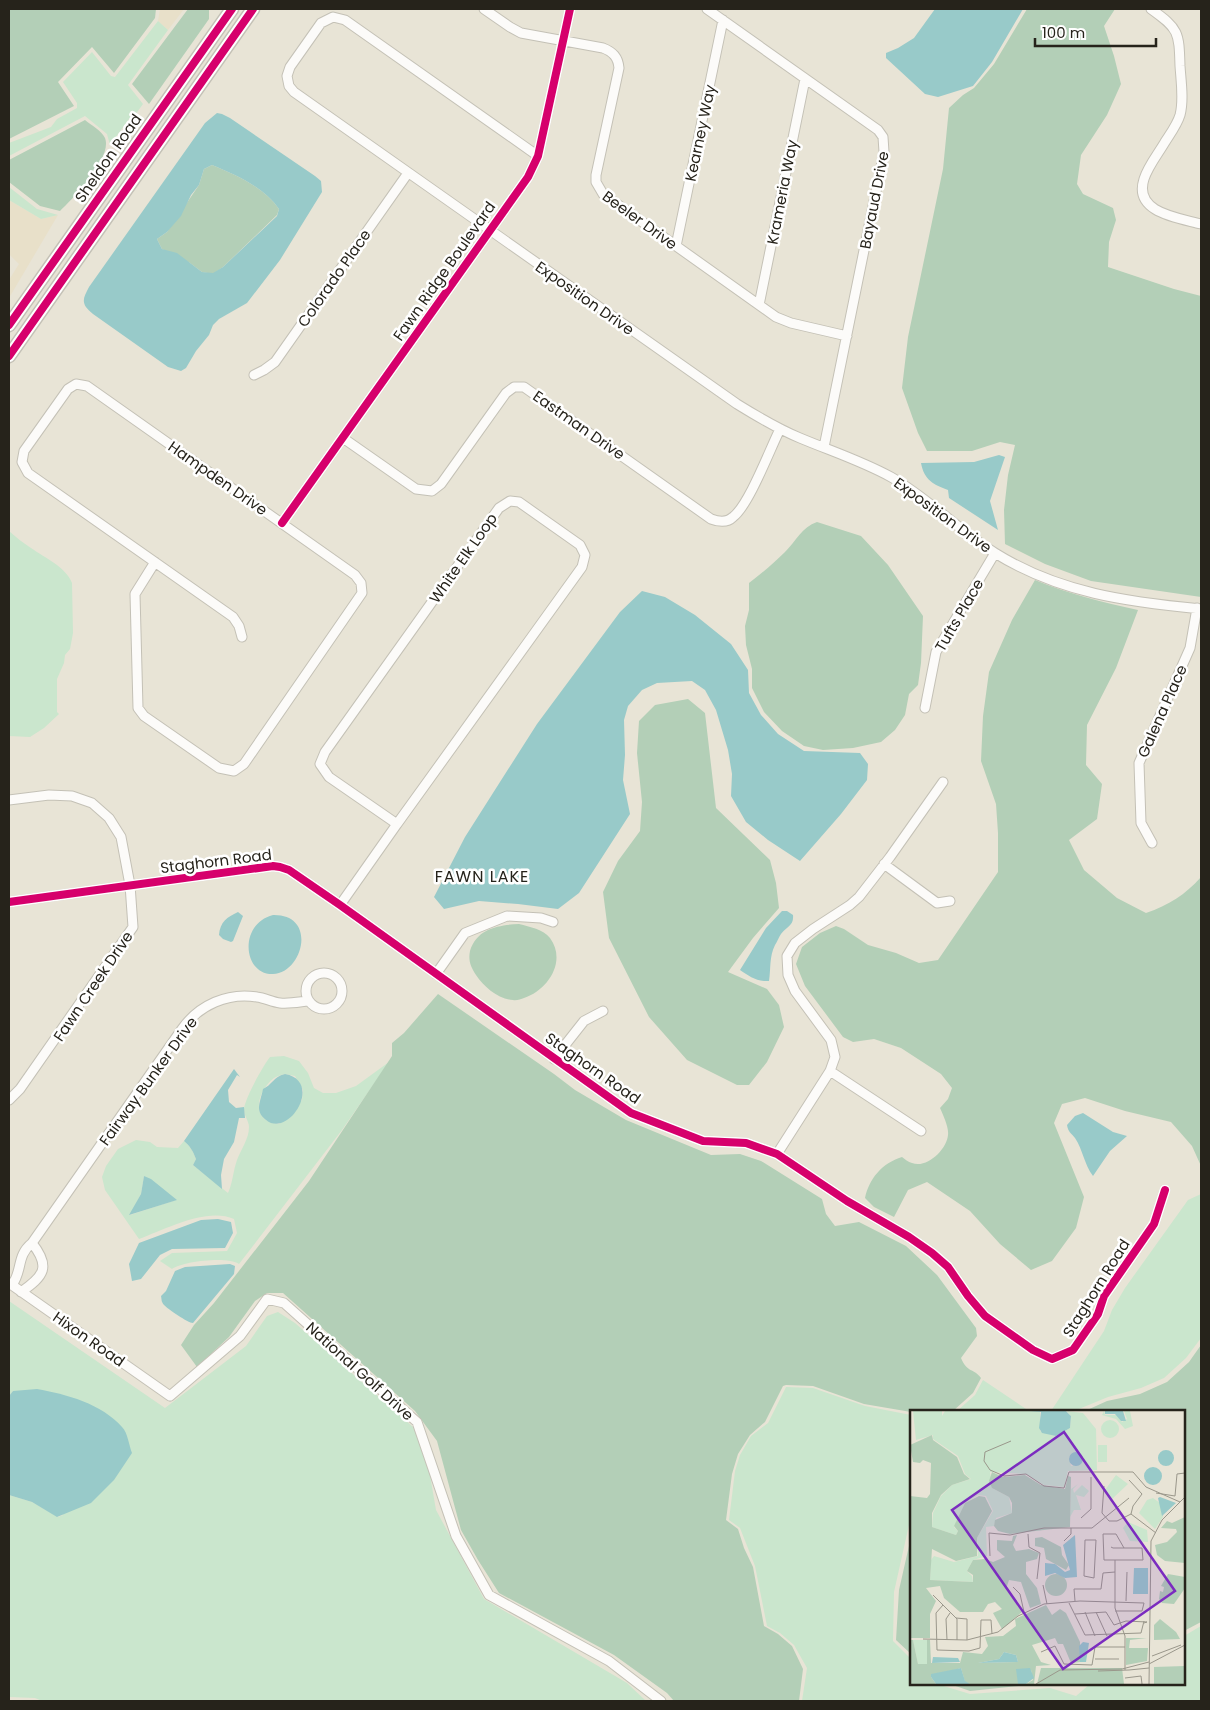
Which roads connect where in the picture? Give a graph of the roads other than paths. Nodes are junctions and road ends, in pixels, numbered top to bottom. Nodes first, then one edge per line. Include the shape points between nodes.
1 (232, 9) edge
2 (253, 9) edge
3 (484, 9) edge
4 (570, 9) edge
5 (707, 9) edge
6 (1151, 9) edge
7 (722, 20) junction
8 (563, 40) junction
9 (804, 79) junction
10 (538, 156) junction
11 (408, 173) junction
12 (1201, 224) edge
13 (490, 231) junction
14 (676, 246) junction
15 (759, 305) junction
16 (9, 325) edge
17 (847, 336) junction
18 (9, 356) edge
19 (254, 375) dead end
20 (780, 429) junction
21 (342, 438) junction
22 (824, 447) junction
23 (282, 524) junction
24 (995, 553) junction
25 (155, 562) junction
26 (1199, 609) edge
27 (242, 637) dead end
28 (926, 708) dead end
29 (943, 782) dead end
30 (9, 800) edge
31 (397, 824) junction
32 (1152, 842) dead end
33 (884, 864) junction
34 (130, 885) junction
35 (950, 901) dead end
36 (9, 902) edge
37 (340, 905) junction
38 (553, 922) dead end
39 (436, 974) junction
40 (308, 1000) junction
41 (603, 1010) dead end
42 (554, 1058) junction
43 (830, 1071) junction
44 (9, 1100) edge
45 (920, 1131) dead end
46 (776, 1154) junction
47 (1165, 1190) dead end
48 (32, 1243) junction
49 (10, 1284) edge
50 (21, 1292) junction
51 (170, 1396) joint
52 (661, 1701) edge

1 - 16 main road, Sheldon Road
2 - 18 main road
3 - 8 street, Beeler Drive via 520,33
4 - 8 street, Fawn Ridge Boulevard
5 - 7 street, Bayaud Drive
6 - 12 street via 1171,24 1179,39 1181,108 1177,122 1147,172 1142,188 1154,209
7 - 9 street, Bayaud Drive
7 - 14 street, Kearney Way
8 - 10 street, Fawn Ridge Boulevard
8 - 14 street, Beeler Drive via 610,51 618,62 596,175 598,188
9 - 15 street, Krameria Way
9 - 17 street, Bayaud Drive via 878,130 885,145
10 - 11 street, Exposition Drive via 345,20 333,17 321,23 290,67 287,76 289,86
10 - 13 street, Fawn Ridge Boulevard
11 - 13 street, Exposition Drive
11 - 19 street, Colorado Place via 274,362
13 - 20 street, Exposition Drive via 737,404
13 - 21 street, Fawn Ridge Boulevard
14 - 15 street, Beeler Drive
15 - 17 street, Beeler Drive via 791,323
17 - 22 street, Bayaud Drive
20 - 21 street, Eastman Drive via 746,500 733,518 721,522 711,519 524,387 514,387 506,393 441,484 432,491 416,490
20 - 22 street, Exposition Drive
21 - 23 street, Fawn Ridge Boulevard
22 - 24 street, Exposition Drive via 868,466 914,492
23 - 25 street, Hampden Drive via 88,386 76,384 68,389 24,451 22,462 28,473
23 - 25 street, Hampden Drive via 356,576 361,583 362,594 244,764 234,770 219,768 144,716 138,708 135,594
24 - 26 street, Exposition Drive via 1039,575 1090,593
24 - 28 street, Tufts Place via 936,652
25 - 27 street, Hampden Drive via 233,618 240,626
26 - 32 street, Galena Place via 1190,648 1139,763 1141,823
29 - 33 street
30 - 34 street, Fawn Creek Drive via 49,795 72,796 92,803 109,818 121,837
31 - 31 street, White Elk Loop via 582,567 585,555 580,545 519,502 510,501 499,508 325,752 320,764 329,777
31 - 37 street, White Elk Loop
33 - 35 street via 936,903
33 - 43 street via 858,897 795,943 787,956 788,975 795,991 831,1040 835,1057
34 - 36 street, Staghorn Road
34 - 37 street, Staghorn Road via 273,866 289,870
34 - 44 street, Fawn Creek Drive via 133,927 31,1074
37 - 39 street, Staghorn Road
38 - 39 street via 507,916 465,932
39 - 42 street, Staghorn Road
40 - 40 street, Fairway Bunker Drive via 323,1010 334,1006 342,991 338,980 328,973 311,978 305,989
40 - 48 street, Fairway Bunker Drive via 279,1003 258,997 233,997 196,1013
41 - 42 street via 584,1022
42 - 46 street, Staghorn Road via 631,1113 703,1141 746,1143
43 - 45 street
43 - 46 street
46 - 47 street, Staghorn Road via 932,1253 948,1267 985,1316 1033,1350 1052,1359 1073,1350 1098,1314 1104,1296 1154,1224
48 - 49 street, Fairway Bunker Drive via 21,1255 18,1276
48 - 50 street via 42,1258 44,1270 37,1281
49 - 50 street, Hixon Road
50 - 51 street, Hixon Road
51 - 52 street, National Golf Drive via 240,1336 268,1299 284,1303 417,1422 456,1536 488,1595 609,1661

